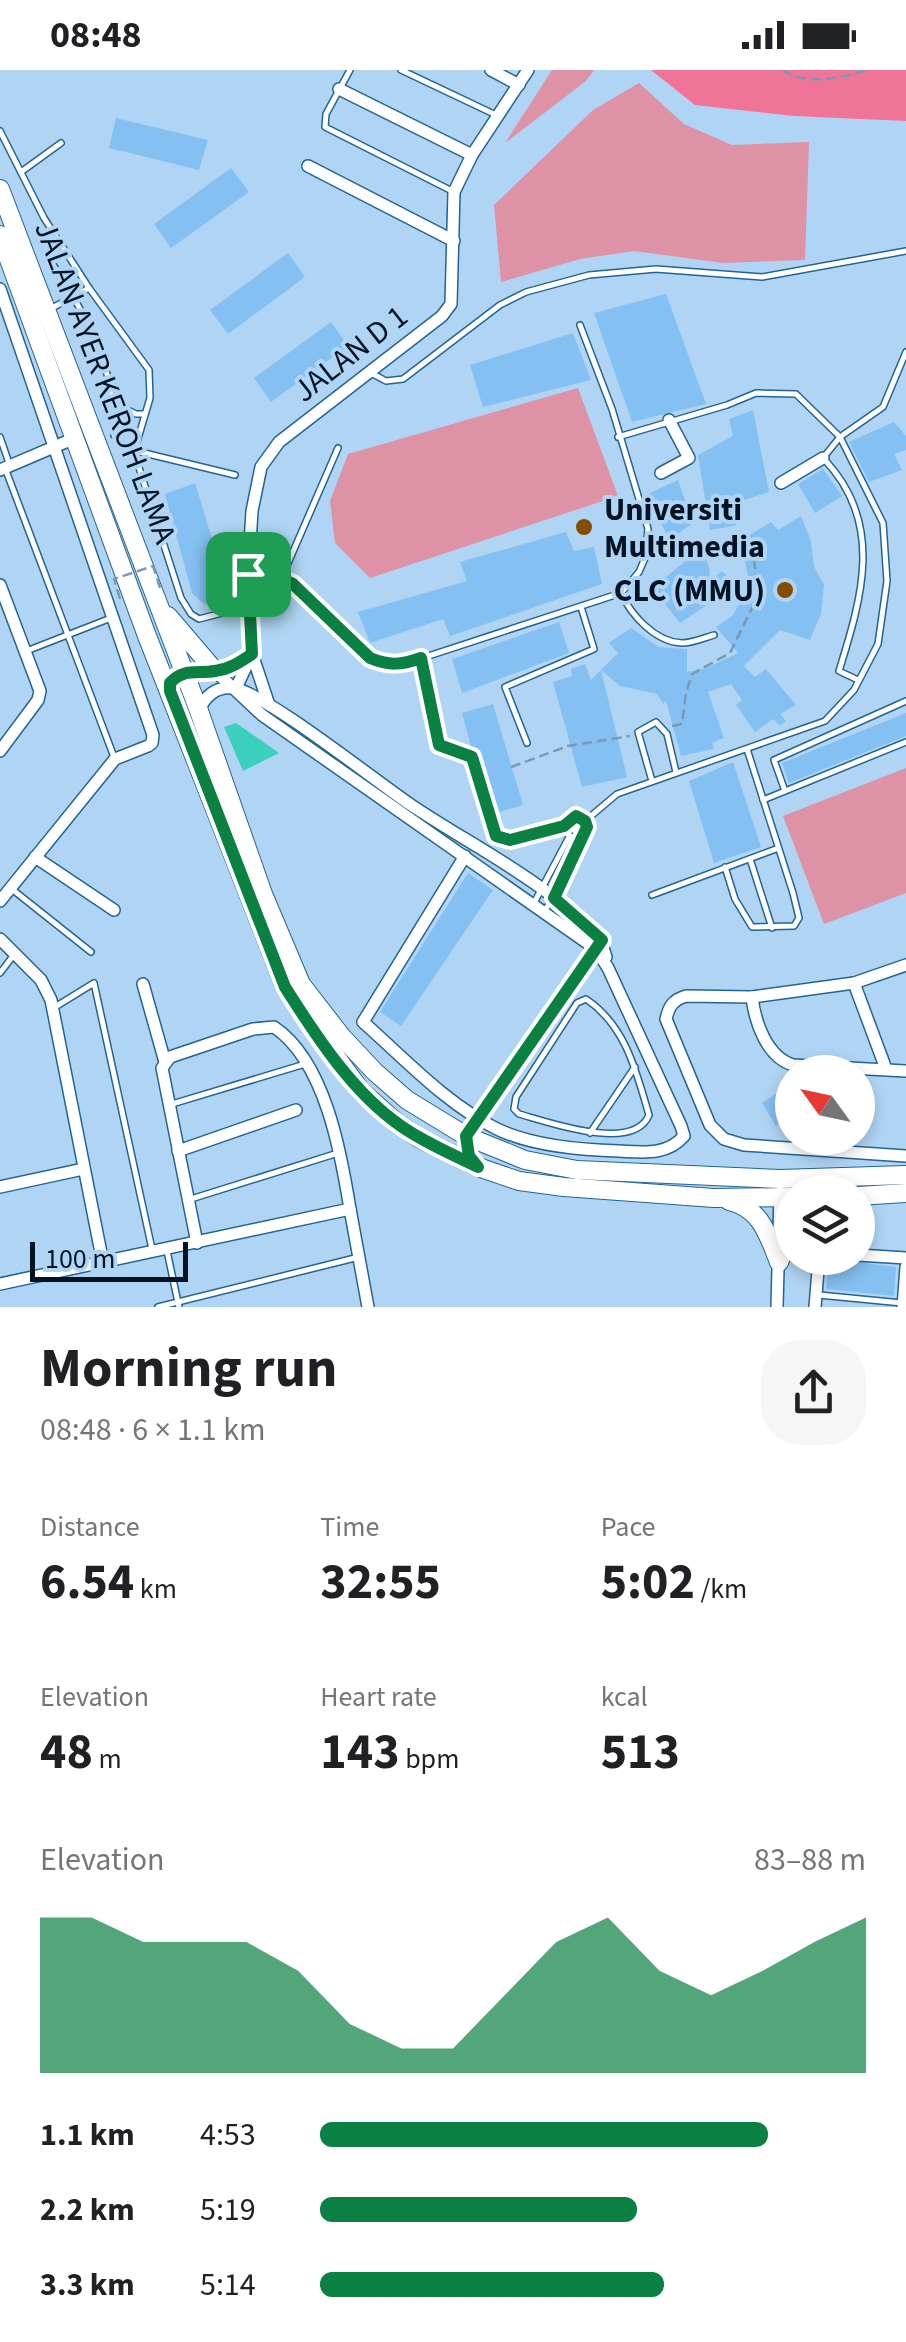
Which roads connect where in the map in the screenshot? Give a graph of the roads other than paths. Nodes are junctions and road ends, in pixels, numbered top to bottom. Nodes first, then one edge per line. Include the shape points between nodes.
1 (350, 70) edge
2 (402, 70) edge
3 (491, 70) edge
4 (528, 70) edge
5 (519, 85) junction
6 (340, 89) junction
7 (499, 116) junction
8 (0, 131) edge
9 (61, 143) dead end
10 (472, 155) junction
11 (308, 166) dead end
12 (21, 172) junction
13 (0, 189) edge
14 (454, 192) junction
15 (0, 235) edge
16 (454, 241) junction
17 (906, 251) edge
18 (50, 260) dead end
19 (89, 288) junction
20 (1, 294) edge
21 (74, 298) junction
22 (47, 311) junction
23 (580, 325) dead end
24 (906, 352) edge
25 (372, 373) junction
26 (70, 374) junction
27 (114, 404) junction
28 (146, 414) junction
29 (670, 420) junction
30 (114, 435) dead end
31 (0, 437) edge
32 (618, 437) junction
33 (840, 437) junction
34 (75, 438) junction
35 (52, 447) junction
36 (338, 448) dead end
37 (134, 452) junction
38 (823, 458) junction
39 (5, 468) edge
40 (661, 473) dead end
41 (235, 475) dead end
42 (781, 483) dead end
43 (117, 493) junction
44 (248, 574) junction
45 (282, 577) junction
46 (0, 585) edge
47 (621, 593) junction
48 (160, 597) junction
49 (249, 606) junction
50 (581, 607) junction
51 (113, 618) junction
52 (67, 635) junction
53 (714, 635) dead end
54 (26, 652) junction
55 (252, 654) junction
56 (421, 658) junction
57 (215, 671) junction
58 (183, 672) junction
59 (858, 680) junction
60 (236, 688) junction
61 (170, 691) junction
62 (906, 701) edge
63 (268, 705) junction
64 (198, 711) junction
65 (906, 742) edge
66 (527, 743) dead end
67 (747, 750) junction
68 (0, 751) edge
69 (115, 760) junction
70 (676, 773) junction
71 (652, 781) junction
72 (786, 791) junction
73 (763, 800) junction
74 (585, 821) junction
75 (564, 826) junction
76 (569, 838) junction
77 (581, 838) junction
78 (777, 849) junction
79 (465, 856) junction
80 (35, 857) junction
81 (750, 859) junction
82 (725, 867) junction
83 (10, 888) junction
84 (542, 889) junction
85 (652, 895) dead end
86 (554, 898) junction
87 (0, 902) edge
88 (539, 907) junction
89 (114, 910) dead end
90 (772, 928) junction
91 (0, 938) edge
92 (599, 945) junction
93 (16, 952) junction
94 (91, 952) dead end
95 (906, 965) edge
96 (0, 973) edge
97 (854, 983) junction
98 (143, 984) dead end
99 (752, 997) junction
100 (53, 1008) junction
101 (536, 1035) junction
102 (552, 1044) junction
103 (524, 1053) junction
104 (165, 1062) junction
105 (540, 1063) junction
106 (306, 1064) junction
107 (635, 1067) junction
108 (886, 1069) junction
109 (906, 1072) edge
110 (169, 1105) junction
111 (296, 1110) dead end
112 (479, 1117) junction
113 (590, 1133) junction
114 (466, 1136) junction
115 (178, 1151) junction
116 (341, 1152) junction
117 (906, 1156) edge
118 (478, 1167) junction
119 (83, 1170) junction
120 (906, 1175) edge
121 (875, 1179) edge
122 (0, 1185) edge
123 (775, 1190) edge
124 (775, 1192) edge
125 (906, 1193) edge
126 (875, 1195) edge
127 (714, 1198) junction
128 (188, 1200) junction
129 (350, 1209) junction
130 (197, 1243) junction
131 (167, 1250) junction
132 (152, 1252) junction
133 (775, 1252) edge
134 (359, 1257) junction
135 (875, 1257) edge
136 (906, 1258) edge
137 (103, 1263) junction
138 (906, 1267) edge
139 (778, 1275) edge
140 (817, 1275) edge
141 (0, 1284) edge
142 (815, 1301) edge
143 (178, 1305) edge
144 (904, 1305) edge
145 (365, 1306) edge
146 (158, 1307) edge
147 (777, 1307) edge

1 - 6 lane
2 - 7 lane
3 - 5 street
4 - 5 street, JALAN D 1
5 - 7 street, JALAN D 1
6 - 10 street
6 - 14 lane via 324,122 330,131
7 - 10 street, JALAN D 1
8 - 12 lane
9 - 12 lane
10 - 14 street, JALAN D 1
11 - 16 street
12 - 19 lane
13 - 22 main road, JALAN AYER KEROH LAMA
14 - 16 street, JALAN D 1
15 - 34 main road, JALAN AYER KEROH LAMA
16 - 25 street, JALAN D 1 via 452,304
17 - 25 lane via 762,277 656,269 588,275 500,305 403,378 386,382
18 - 21 lane
19 - 21 lane
19 - 28 lane via 149,370
20 - 35 street
21 - 22 lane
21 - 27 lane via 100,346
22 - 26 main road, JALAN AYER KEROH LAMA
23 - 32 lane
24 - 33 lane via 882,407
25 - 44 street, JALAN D 1 via 279,442 261,467
26 - 34 main road via 82,426
26 - 43 main road, JALAN AYER KEROH LAMA
27 - 28 lane
27 - 30 lane
28 - 37 lane
29 - 32 lane
29 - 33 lane via 756,392 784,392 796,394
29 - 40 street via 688,458
31 - 39 lane
32 - 47 lane via 648,529 645,558
33 - 38 lane
33 - 59 lane via 883,523 887,581 878,644
34 - 35 street
34 - 43 main road via 94,451
34 - 61 main road, JALAN AYER KEROH LAMA
35 - 39 street
35 - 51 street
36 - 45 lane
37 - 41 lane
37 - 49 lane via 190,614 210,618
38 - 42 street
38 - 59 lane via 847,492 866,566 840,671
39 - 52 lane
43 - 48 main road, JALAN AYER KEROH LAMA
44 - 45 lane
44 - 49 street, JALAN D 1
45 - 56 lane via 370,658 401,665
46 - 54 street
47 - 50 lane
47 - 53 lane via 634,616 668,640
48 - 57 main road
48 - 58 main road, JALAN AYER KEROH LAMA
49 - 55 street, JALAN D 1
50 - 56 lane
50 - 66 lane via 594,649 505,687
51 - 52 lane
51 - 69 street via 153,735 152,743
52 - 54 lane
52 - 69 lane
54 - 68 street via 40,695
55 - 57 street
55 - 60 street, JALAN D 1
55 - 63 street
56 - 75 lane via 439,745 472,757 496,836 510,840
57 - 58 street
57 - 60 street
58 - 61 street
58 - 64 main road, JALAN AYER KEROH LAMA
59 - 67 lane via 825,722
60 - 63 street
60 - 64 street via 210,694
60 - 79 street via 262,715
61 - 118 main road, JALAN AYER KEROH LAMA via 300,1012 360,1091 397,1124
62 - 72 lane via 774,760
63 - 84 street
64 - 114 main road, JALAN AYER KEROH LAMA via 301,984 375,1072
65 - 72 lane
67 - 70 lane
67 - 73 lane
69 - 80 street
70 - 71 lane
70 - 71 lane via 667,734 656,722 638,732
71 - 74 lane via 616,794
72 - 73 lane
73 - 78 lane
74 - 75 lane via 570,818
74 - 77 lane
75 - 76 lane
76 - 77 lane
76 - 84 lane
77 - 86 lane
78 - 81 lane
78 - 90 lane via 800,918 794,926
79 - 88 street
79 - 112 street via 363,1022
80 - 83 street
80 - 89 street
81 - 82 lane
81 - 90 lane
82 - 85 lane
82 - 90 lane via 752,928
83 - 87 street
83 - 94 lane
84 - 86 street
84 - 88 lane
86 - 88 lane
86 - 92 street
88 - 92 street
91 - 93 street
92 - 101 street
92 - 112 street via 682,1139 654,1152 596,1150 536,1141
93 - 96 lane
93 - 100 street
95 - 97 street
97 - 99 street
97 - 108 street
98 - 104 street
99 - 108 street via 769,1047 782,1062
99 - 117 street via 686,996 668,1008 666,1019 710,1124 724,1139 744,1146
100 - 119 street
100 - 132 lane via 94,982
101 - 102 lane
101 - 103 street
102 - 105 lane
102 - 107 lane via 586,999 618,1030
103 - 105 lane
103 - 112 street
104 - 106 street via 274,1026
104 - 110 street
105 - 113 lane via 514,1109
106 - 110 lane
106 - 116 street
107 - 113 lane
107 - 113 lane via 647,1122 634,1132
108 - 109 street
110 - 115 street
111 - 115 street
112 - 114 street
114 - 118 main road
114 - 123 main road, JALAN AYER KEROH LAMA via 526,1160 577,1170
115 - 128 street
116 - 128 lane
116 - 129 street
118 - 127 main road, JALAN AYER KEROH LAMA via 564,1187
119 - 122 street
119 - 137 street
120 - 121 main road
124 - 127 main road, JALAN AYER KEROH LAMA
125 - 126 main road
127 - 133 main road via 756,1214
128 - 130 street
129 - 130 street
129 - 134 street
130 - 131 street
131 - 132 street
131 - 143 lane
132 - 137 street
134 - 143 lane
134 - 145 street
135 - 136 street
137 - 141 street
138 - 144 street
139 - 147 street
140 - 142 street
142 - 144 lane
143 - 146 lane

